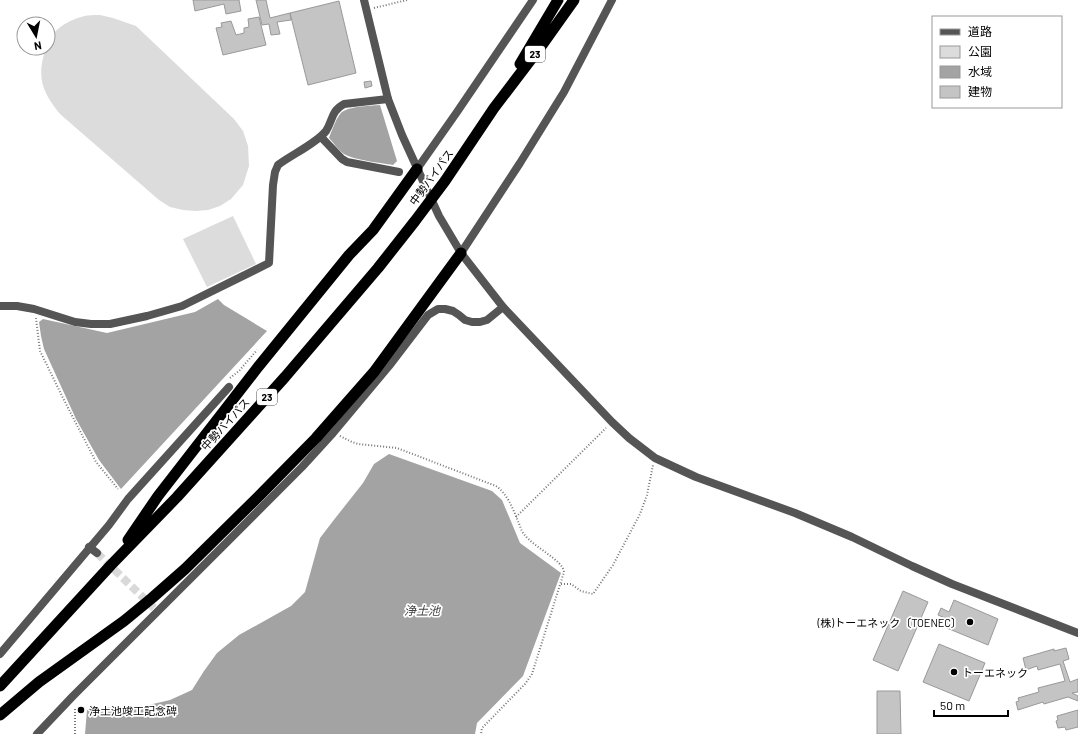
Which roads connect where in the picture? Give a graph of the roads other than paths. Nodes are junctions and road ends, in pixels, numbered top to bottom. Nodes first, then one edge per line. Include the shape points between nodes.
1 (364, 0) edge
2 (533, 0) edge
3 (558, 0) edge
4 (574, 0) edge
5 (612, 0) edge
6 (388, 99) junction
7 (494, 108) junction
8 (321, 137) junction
9 (417, 168) junction
10 (399, 172) dead end
11 (461, 253) junction
12 (0, 306) edge
13 (503, 307) junction
14 (229, 387) dead end
15 (89, 547) junction
16 (97, 553) tunnel mouth
17 (110, 565) junction
18 (1078, 634) edge
19 (0, 654) edge
20 (0, 686) edge
21 (0, 715) edge
22 (37, 734) edge

1 - 6 street
2 - 9 street
3 - 7 highway, 中勢バイパス / 23
4 - 7 highway, 中勢バイパス / 23
5 - 11 street via 564,92
6 - 8 street via 344,104 333,113
6 - 9 street
7 - 17 highway, 中勢バイパス / 23 via 445,180 378,268 285,377 177,496
8 - 10 street via 347,162
8 - 12 street via 278,165 275,172 269,264 182,306 110,324 75,322 34,309
9 - 11 street via 439,216
9 - 17 highway via 373,230 263,361 158,496
11 - 13 street
11 - 21 highway via 374,372 316,438 261,494 152,598 39,682
13 - 18 street via 612,422 655,458 696,477 795,513 952,584
13 - 22 street via 487,320 480,322 465,320 453,311 445,309 438,309 428,315 389,366 302,467 156,610
14 - 15 street via 128,498
15 - 16 street
15 - 19 street
17 - 20 highway, 中勢バイパス / 23

